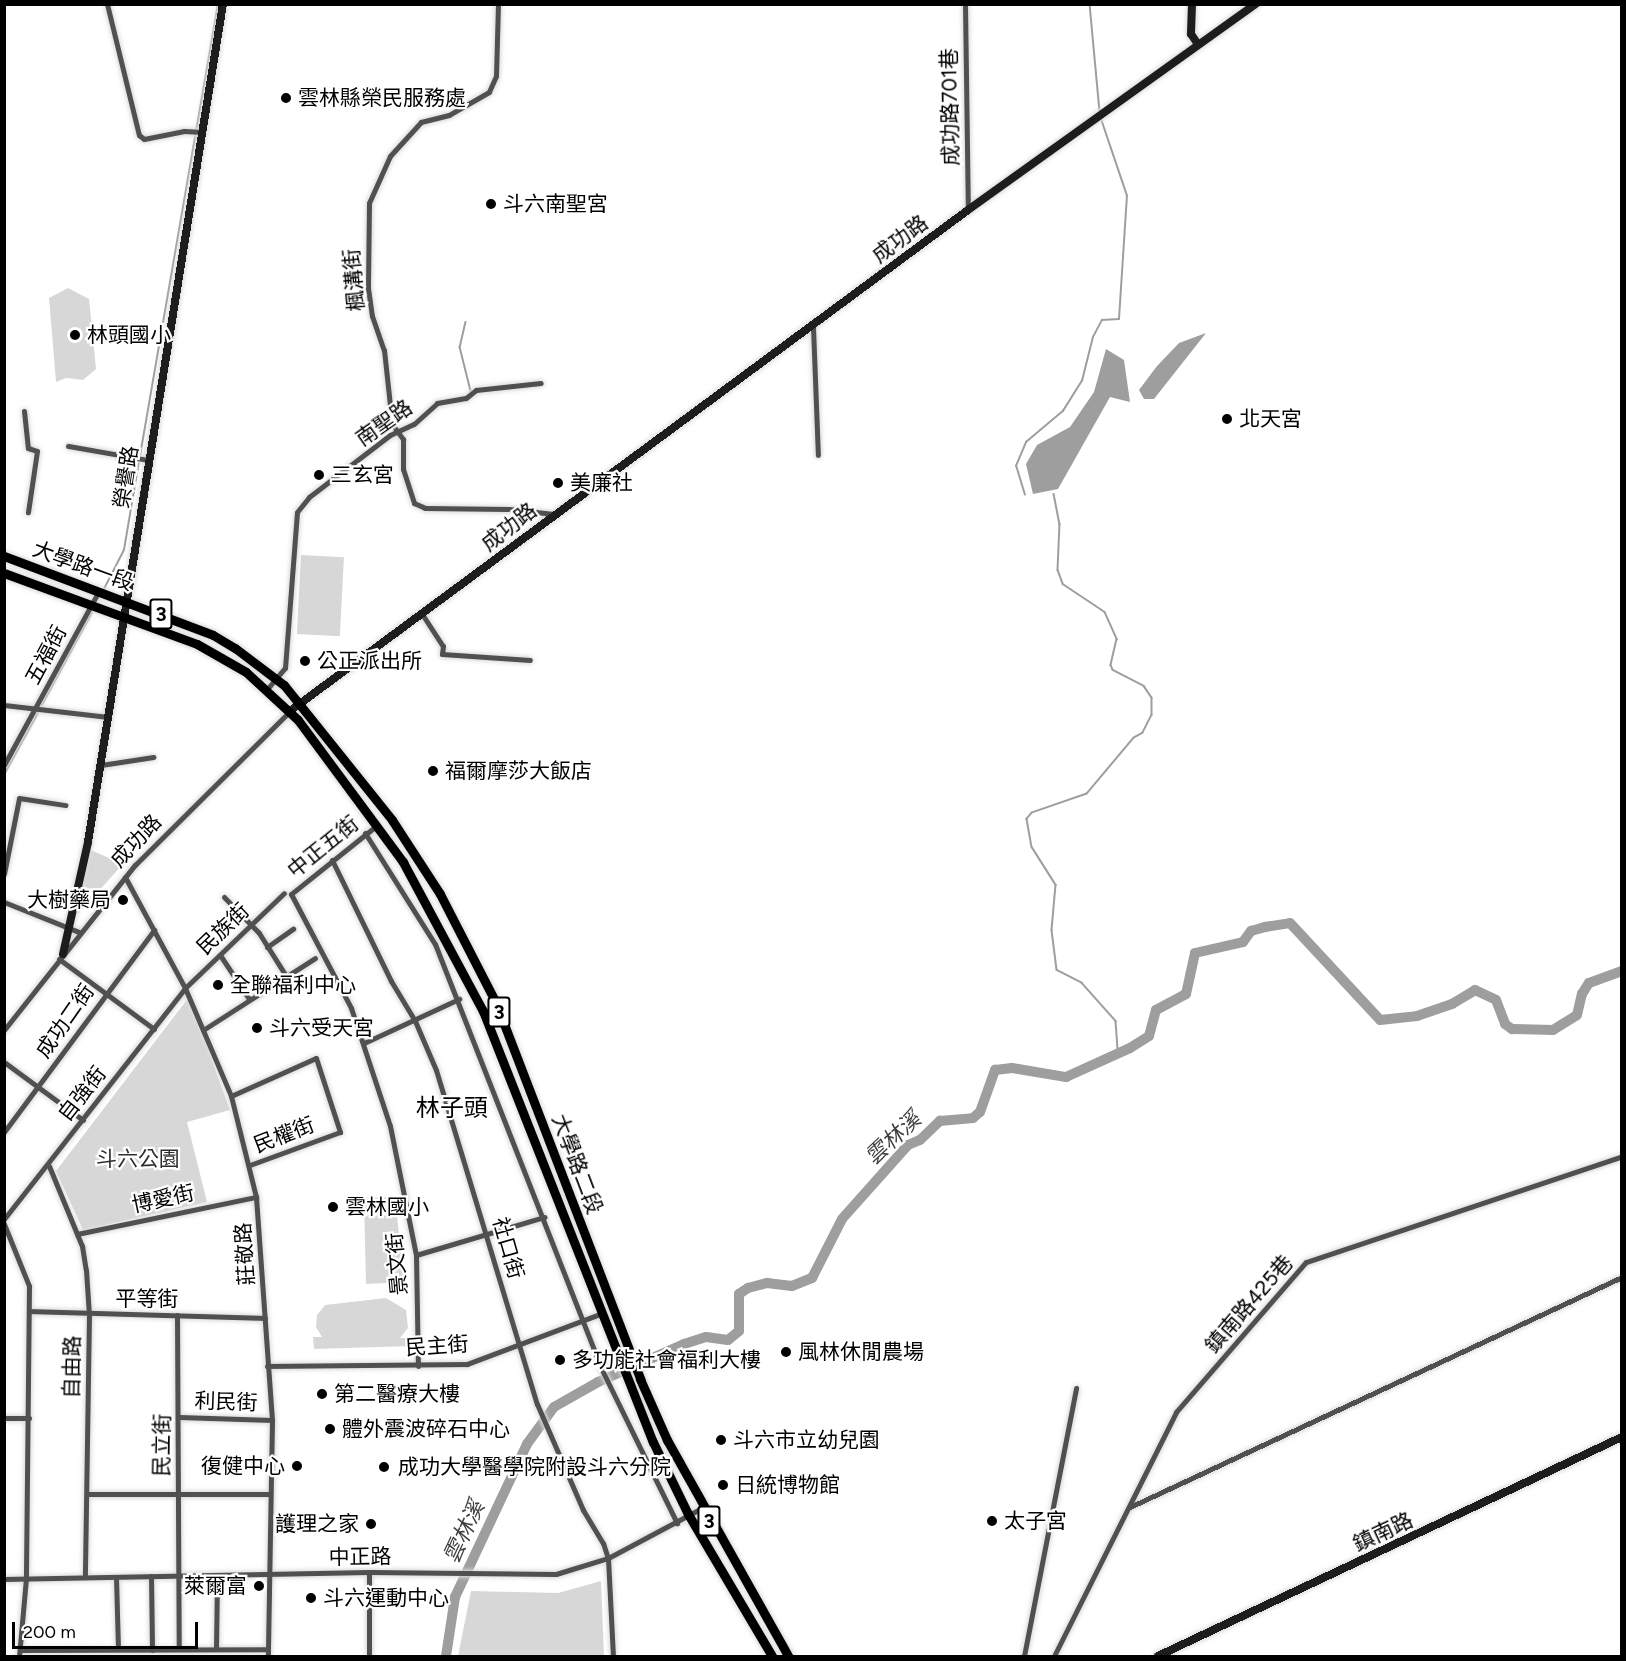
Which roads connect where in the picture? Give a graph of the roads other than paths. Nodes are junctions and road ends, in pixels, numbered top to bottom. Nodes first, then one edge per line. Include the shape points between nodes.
1 (107, 4) edge
2 (223, 4) edge
3 (498, 4) edge
4 (965, 4) edge
5 (1192, 4) edge
6 (1256, 4) edge
7 (1197, 43) junction
8 (203, 132) junction
9 (968, 210) junction
10 (813, 327) junction
11 (541, 383) dead end
12 (24, 411) dead end
13 (400, 431) junction
14 (68, 446) dead end
15 (818, 455) dead end
16 (148, 460) junction
17 (28, 512) dead end
18 (554, 514) junction
19 (4, 556) edge
20 (4, 573) edge
21 (99, 591) junction
22 (127, 601) junction
23 (91, 605) junction
24 (422, 614) junction
25 (124, 616) junction
26 (530, 660) dead end
27 (278, 678) junction
28 (268, 688) junction
29 (300, 703) junction
30 (4, 705) edge
31 (36, 708) junction
32 (290, 711) junction
33 (108, 717) junction
34 (153, 757) dead end
35 (4, 765) edge
36 (100, 765) junction
37 (65, 805) dead end
38 (376, 826) junction
39 (365, 833) junction
40 (332, 860) junction
41 (4, 874) edge
42 (125, 877) junction
43 (284, 893) dead end
44 (291, 894) joint
45 (224, 897) dead end
46 (4, 902) edge
47 (251, 924) junction
48 (72, 927) junction
49 (293, 929) dead end
50 (154, 930) junction
51 (79, 932) junction
52 (267, 946) junction
53 (220, 955) junction
54 (61, 956) junction
55 (472, 957) junction
56 (315, 958) dead end
57 (460, 965) junction
58 (286, 976) junction
59 (185, 988) junction
60 (105, 993) junction
61 (249, 999) junction
62 (459, 999) junction
63 (416, 1021) junction
64 (154, 1029) junction
65 (4, 1030) edge
66 (203, 1030) junction
67 (364, 1043) junction
68 (4, 1062) edge
69 (39, 1088) junction
70 (231, 1096) junction
71 (83, 1120) junction
72 (4, 1132) edge
73 (1622, 1156) edge
74 (49, 1166) junction
75 (250, 1166) junction
76 (256, 1197) junction
77 (544, 1217) junction
78 (4, 1219) edge
79 (4, 1224) edge
80 (78, 1234) junction
81 (487, 1234) junction
82 (585, 1235) junction
83 (572, 1240) junction
84 (416, 1255) junction
85 (1622, 1277) edge
86 (30, 1311) junction
87 (600, 1314) junction
88 (89, 1315) junction
89 (177, 1315) junction
90 (265, 1318) junction
91 (583, 1321) junction
92 (518, 1345) junction
93 (267, 1366) junction
94 (418, 1366) junction
95 (1077, 1388) dead end
96 (178, 1417) junction
97 (4, 1418) edge
98 (29, 1418) junction
99 (272, 1420) junction
100 (1622, 1437) edge
101 (88, 1494) junction
102 (269, 1494) junction
103 (178, 1496) junction
104 (1130, 1507) junction
105 (702, 1508) junction
106 (688, 1514) junction
107 (678, 1523) junction
108 (608, 1557) junction
109 (369, 1572) junction
110 (179, 1575) junction
111 (217, 1575) junction
112 (85, 1576) junction
113 (151, 1576) junction
114 (270, 1576) junction
115 (116, 1577) junction
116 (26, 1578) junction
117 (4, 1579) edge
118 (118, 1649) junction
119 (179, 1649) junction
120 (216, 1649) junction
121 (268, 1649) junction
122 (21, 1650) junction
123 (152, 1650) junction
124 (138, 1653) edge
125 (19, 1656) edge
126 (268, 1656) edge
127 (369, 1656) edge
128 (613, 1656) edge
129 (772, 1656) edge
130 (788, 1656) edge
131 (1024, 1656) edge
132 (1054, 1656) edge
133 (1158, 1656) edge

1 - 8 street via 139,135 144,139 184,131
2 - 8 main road, 榮譽路
3 - 13 street, 楓溝街 via 496,76 489,92 448,116 422,122 394,149 369,203 368,288 372,316 384,350 392,424
4 - 9 street, 成功路701巷
5 - 7 main road via 1191,34
6 - 7 main road, 成功路
7 - 9 main road, 成功路
8 - 16 main road, 榮譽路
9 - 10 main road, 成功路
10 - 15 street
10 - 18 main road, 成功路
11 - 13 street, 南聖路 via 476,390 466,398 437,403
12 - 17 street via 28,448 37,450
13 - 18 street, 楓溝街 via 405,449 403,469 414,503 425,508 509,508
13 - 27 street, 南聖路 via 309,496 297,512 285,668
14 - 16 street
16 - 22 main road, 榮譽路
18 - 24 main road, 成功路
19 - 21 main road, 大學路一段 / 3
20 - 23 main road, 大學路一段 / 3
21 - 22 main road, 大學路一段 / 3
21 - 23 street, 五福街
22 - 25 main road, 榮譽路
22 - 27 main road, 大學路一段 / 3 via 213,635
23 - 25 main road, 大學路一段 / 3
23 - 31 street, 五福街
24 - 26 street via 443,646 442,654
24 - 29 main road, 成功路
25 - 28 main road, 大學路一段 / 3 via 197,644
25 - 33 main road, 榮譽路
27 - 28 street, 南聖路
27 - 29 main road, 大學路一段 / 3
28 - 32 main road, 大學路一段 / 3
29 - 32 main road, 成功路
29 - 55 main road, 大學路二段 / 3 via 392,820 440,894
30 - 31 street
31 - 33 street
31 - 35 street, 五福街
32 - 38 main road, 大學路二段 / 3
32 - 42 street, 成功路
33 - 36 main road, 榮譽路
34 - 36 street
36 - 48 main road, 榮譽路
37 - 41 street via 19,798
38 - 39 street, 中正五街
38 - 57 main road, 大學路二段 / 3 via 403,862
39 - 40 street, 中正五街
39 - 62 street via 435,944
40 - 44 street, 中正五街
40 - 63 street, 社口街 via 391,981
42 - 50 street, 莊敬路
42 - 51 street, 成功路
43 - 47 street, 民族街
44 - 67 street, 景文街 via 351,1008
45 - 47 street
46 - 48 street
47 - 52 street
47 - 53 street, 民族街
48 - 51 street
48 - 54 main road, 榮譽路
49 - 52 street
50 - 59 street, 莊敬路
50 - 60 street, 成功二街
51 - 54 street, 成功路
52 - 58 street
53 - 59 street, 民族街
53 - 61 street
54 - 60 street
54 - 65 street, 成功路
55 - 57 main road
55 - 82 main road, 大學路二段 / 3 via 496,1003
56 - 58 street
57 - 83 main road, 大學路二段 / 3 via 483,1011
58 - 61 street
59 - 64 street, 自強街
59 - 66 street, 莊敬路
60 - 64 street
60 - 69 street, 成功二街
61 - 66 street
62 - 63 street
62 - 77 street
63 - 67 street
63 - 81 street, 社口街 via 460,1140
64 - 71 street, 自強街
66 - 70 street, 莊敬路
67 - 84 street, 景文街 via 390,1126
68 - 69 street
69 - 71 street
69 - 72 street, 成功二街
70 - 75 street, 莊敬路
70 - 75 street, 民權街 via 316,1058 340,1132
71 - 74 street, 自強街
73 - 104 street, 鎮南路425巷 via 1306,1262 1176,1412
74 - 78 street, 自強街
74 - 80 street, 自由路
75 - 76 street, 莊敬路
76 - 80 street, 博愛街
76 - 90 street, 莊敬路
77 - 81 street
77 - 91 street
79 - 86 street via 24,1268
80 - 88 street, 自由路 via 86,1270
81 - 84 street
81 - 92 street, 社口街
82 - 83 main road
82 - 105 main road, 大學路二段 / 3 via 640,1379
83 - 87 main road, 大學路二段 / 3
84 - 94 street, 景文街
85 - 104 street
86 - 88 street, 平等街
86 - 98 street
87 - 91 street, 民主街
87 - 106 main road, 大學路二段 / 3 via 628,1386
88 - 89 street, 平等街
88 - 101 street, 自由路
89 - 90 street, 平等街
89 - 96 street, 民立街
90 - 93 street, 莊敬路
91 - 92 street, 民主街
91 - 107 street via 612,1393
92 - 94 street, 民主街 via 467,1364
92 - 108 street, 社口街 via 550,1435
93 - 94 street, 民主街
93 - 99 street, 莊敬路
95 - 131 street
96 - 99 street, 利民街
96 - 103 street, 民立街
97 - 98 street
98 - 116 street
99 - 102 street, 莊敬路
100 - 133 main road, 鎮南路
101 - 103 street
101 - 112 street, 自由路
102 - 103 street
102 - 114 street, 莊敬路
103 - 110 street, 民立街
104 - 132 street, 鎮南路425巷
105 - 106 street, 中正路
105 - 130 main road, 大學路二段 / 3
106 - 107 street, 中正路
106 - 129 main road, 大學路二段 / 3
107 - 108 street, 中正路
108 - 109 street, 中正路 via 556,1575
108 - 128 street, 社口街
109 - 114 street, 中正路
109 - 127 street
110 - 111 street, 中正路
110 - 113 street, 中正路
110 - 119 street, 民立街
111 - 114 street, 中正路
111 - 120 street
112 - 115 street, 中正路
112 - 116 street, 中正路
113 - 115 street, 中正路
113 - 123 street
114 - 121 street, 莊敬路
115 - 118 street
116 - 117 street, 中正路
116 - 122 street
118 - 122 street
118 - 124 street
119 - 120 street
119 - 123 street
120 - 121 street
121 - 126 street, 莊敬路
122 - 125 street
123 - 124 street

